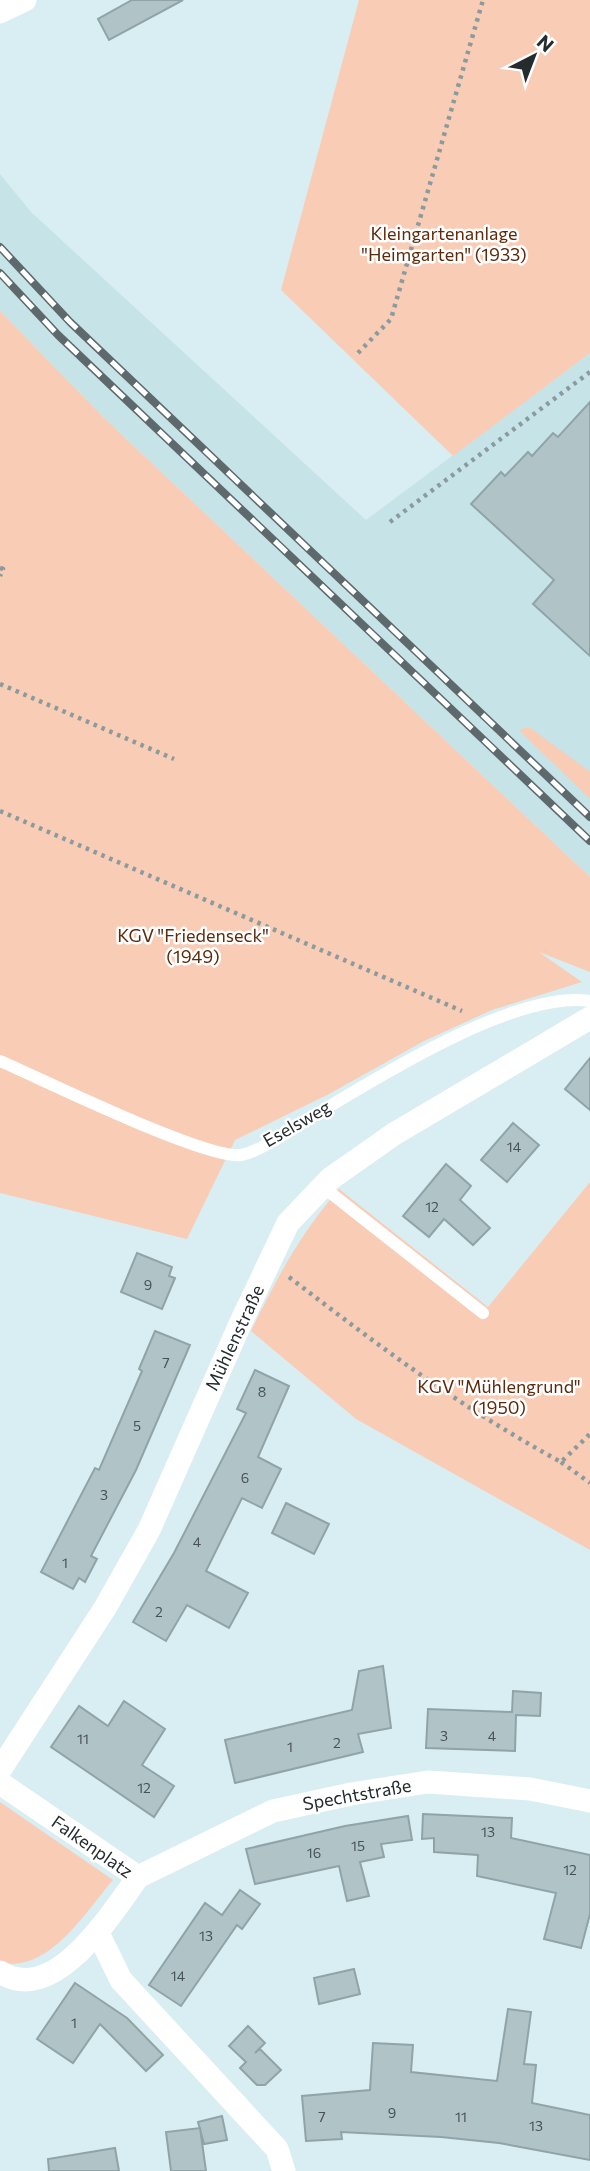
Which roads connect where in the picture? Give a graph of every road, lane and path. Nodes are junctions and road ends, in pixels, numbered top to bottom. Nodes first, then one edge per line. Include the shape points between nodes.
1 (25, 0) edge
2 (483, 0) edge
3 (0, 12) edge
4 (358, 354) dead end
5 (590, 372) edge
6 (390, 522) dead end
7 (0, 568) edge
8 (0, 576) edge
9 (0, 684) edge
10 (174, 759) dead end
11 (0, 811) edge
12 (590, 1001) edge
13 (590, 1018) edge
14 (487, 1022) junction
15 (0, 1061) edge
16 (323, 1186) junction
17 (270, 1262) junction
18 (483, 1313) dead end
19 (590, 1434) edge
20 (561, 1462) junction
21 (590, 1483) edge
22 (0, 1770) edge
23 (0, 1783) edge
24 (590, 1801) edge
25 (138, 1877) junction
26 (98, 1933) junction
27 (0, 1972) edge
28 (284, 2171) edge

1 - 3 street
2 - 4 path via 391,319
5 - 6 path
7 - 8 path
9 - 10 path
11 - 14 path
12 - 14 lane, Eselsweg via 567,998
13 - 16 street, Mühlenstraße via 394,1134
14 - 15 lane, Eselsweg via 379,1076 241,1155 203,1149
16 - 17 street, Mühlenstraße via 288,1223
16 - 18 lane
17 - 20 path via 411,1371
17 - 22 street, Mühlenstraße via 149,1530 105,1608
19 - 20 path
20 - 21 path
23 - 25 street, Falkenplatz
24 - 25 street, Spechtstraße via 530,1789 428,1782 351,1794 273,1811
25 - 26 street, Falkenplatz
26 - 27 street, Falkenplatz via 59,1968 35,1980 12,1980
26 - 28 street via 121,1980 277,2149

